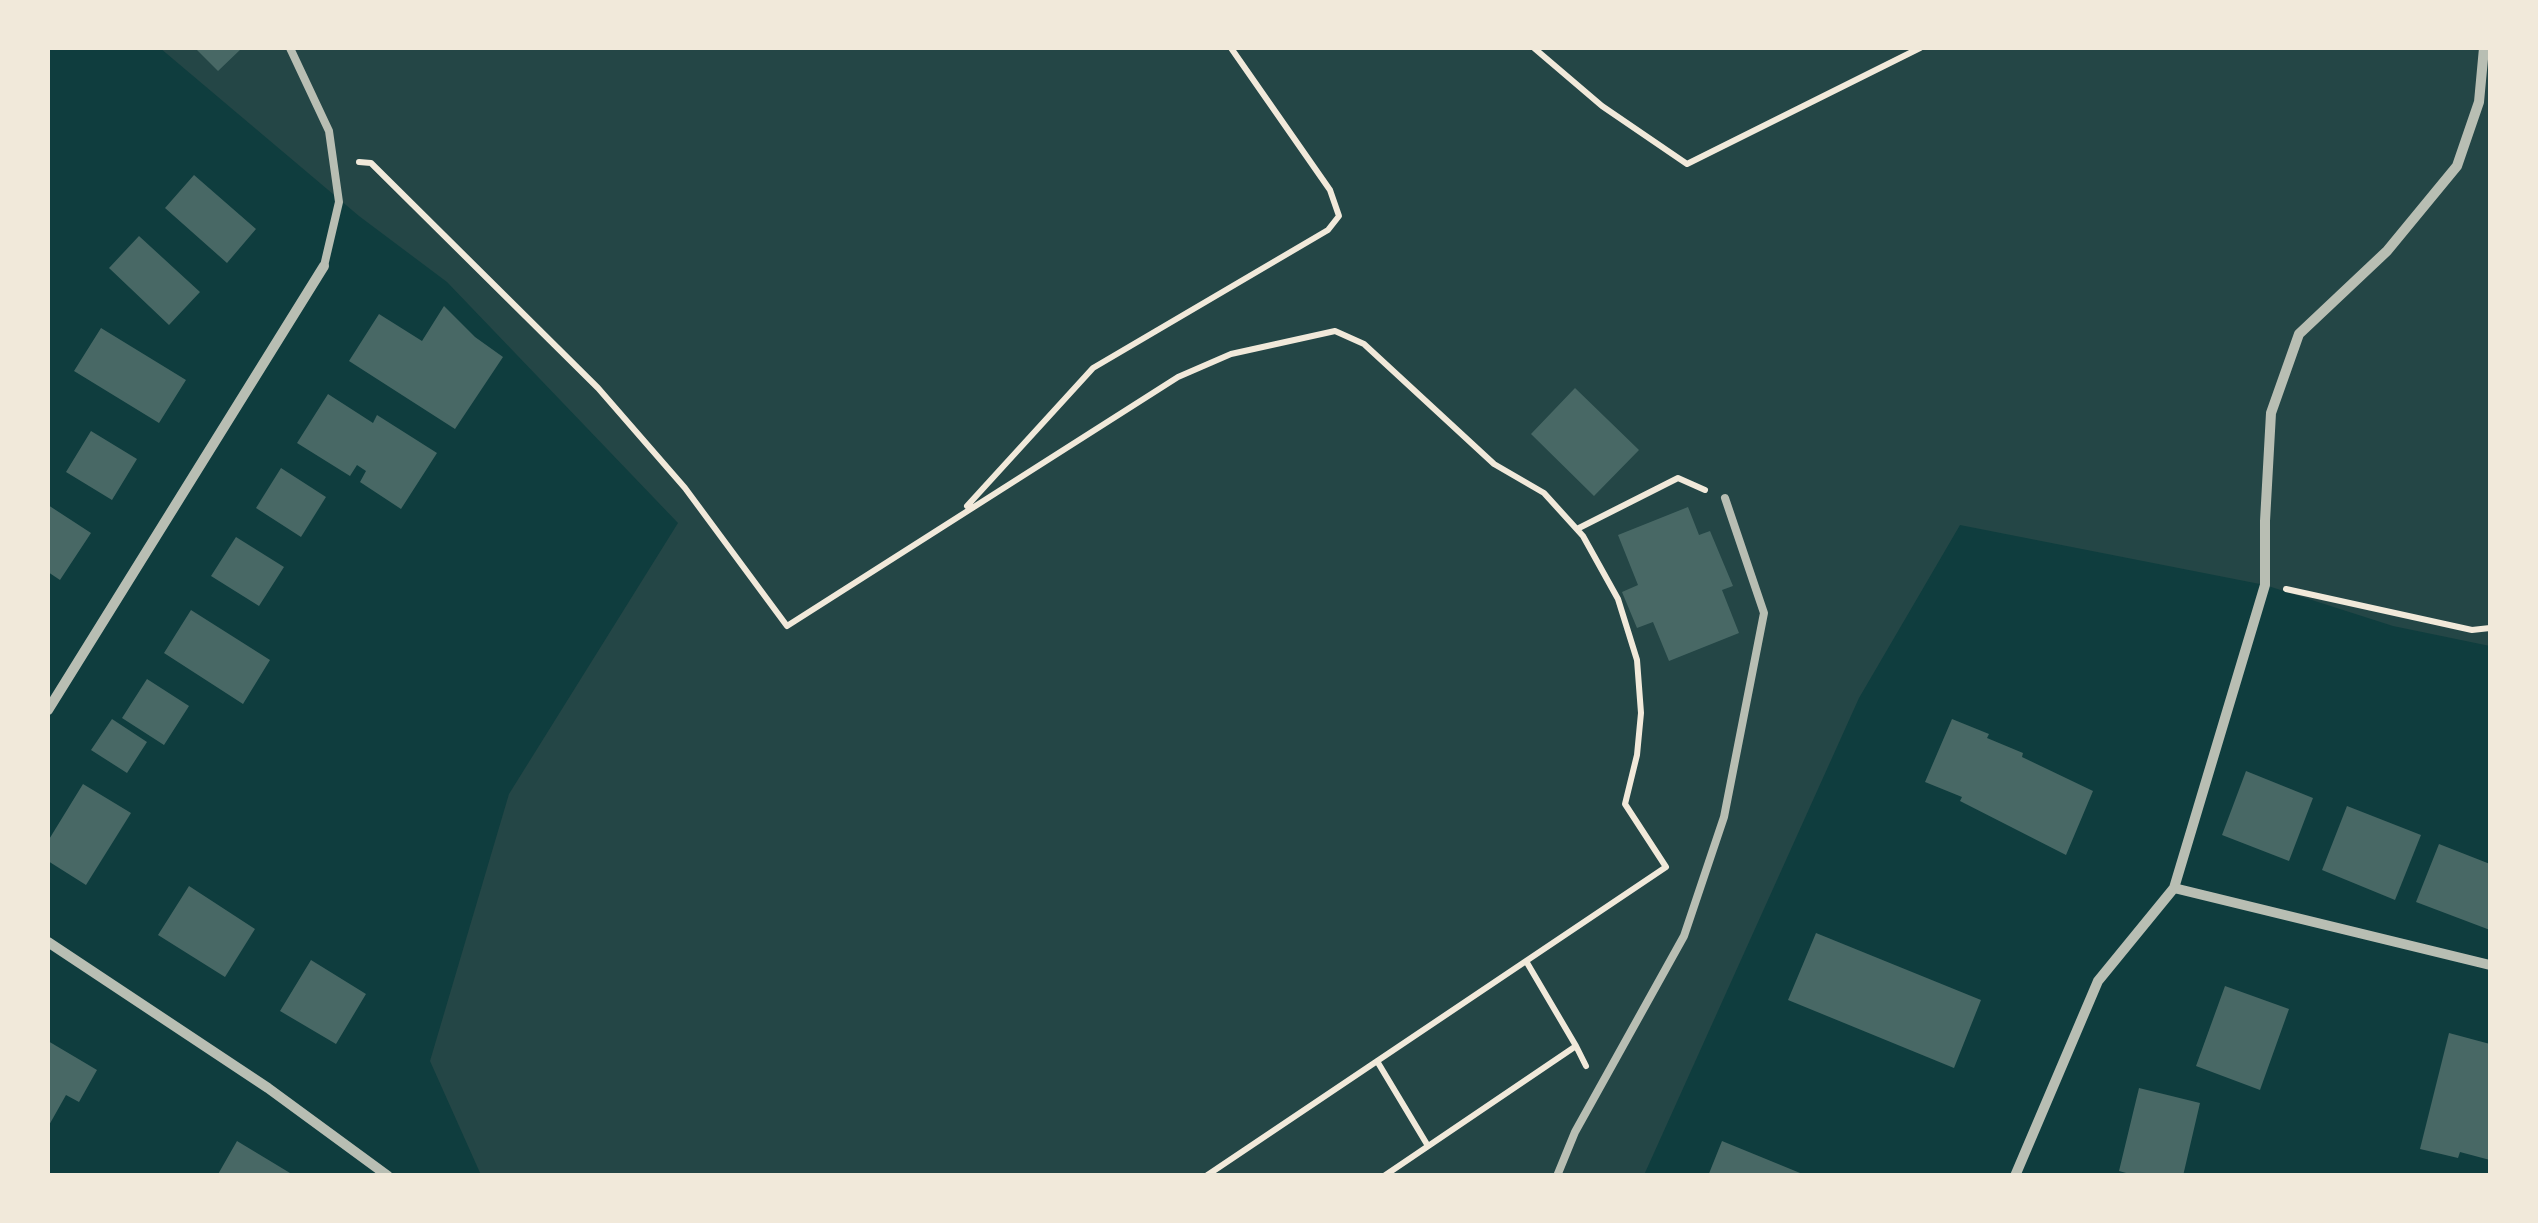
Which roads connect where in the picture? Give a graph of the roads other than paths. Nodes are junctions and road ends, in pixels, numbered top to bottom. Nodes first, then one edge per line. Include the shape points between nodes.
1 (290, 48) edge
2 (2484, 48) edge
3 (324, 266) joint
4 (1725, 498) road end
5 (48, 710) edge
6 (2174, 888) junction
7 (48, 942) edge
8 (2490, 965) edge
9 (388, 1176) edge
10 (1557, 1176) edge
11 (2015, 1176) edge

1 - 3 lane via 329,131 339,202
2 - 6 street via 2479,102 2457,166 2386,250 2299,334 2271,412 2266,584
3 - 5 street
4 - 10 lane via 1764,612 1724,818 1684,936
6 - 8 street
6 - 11 street via 2098,981
7 - 9 street

